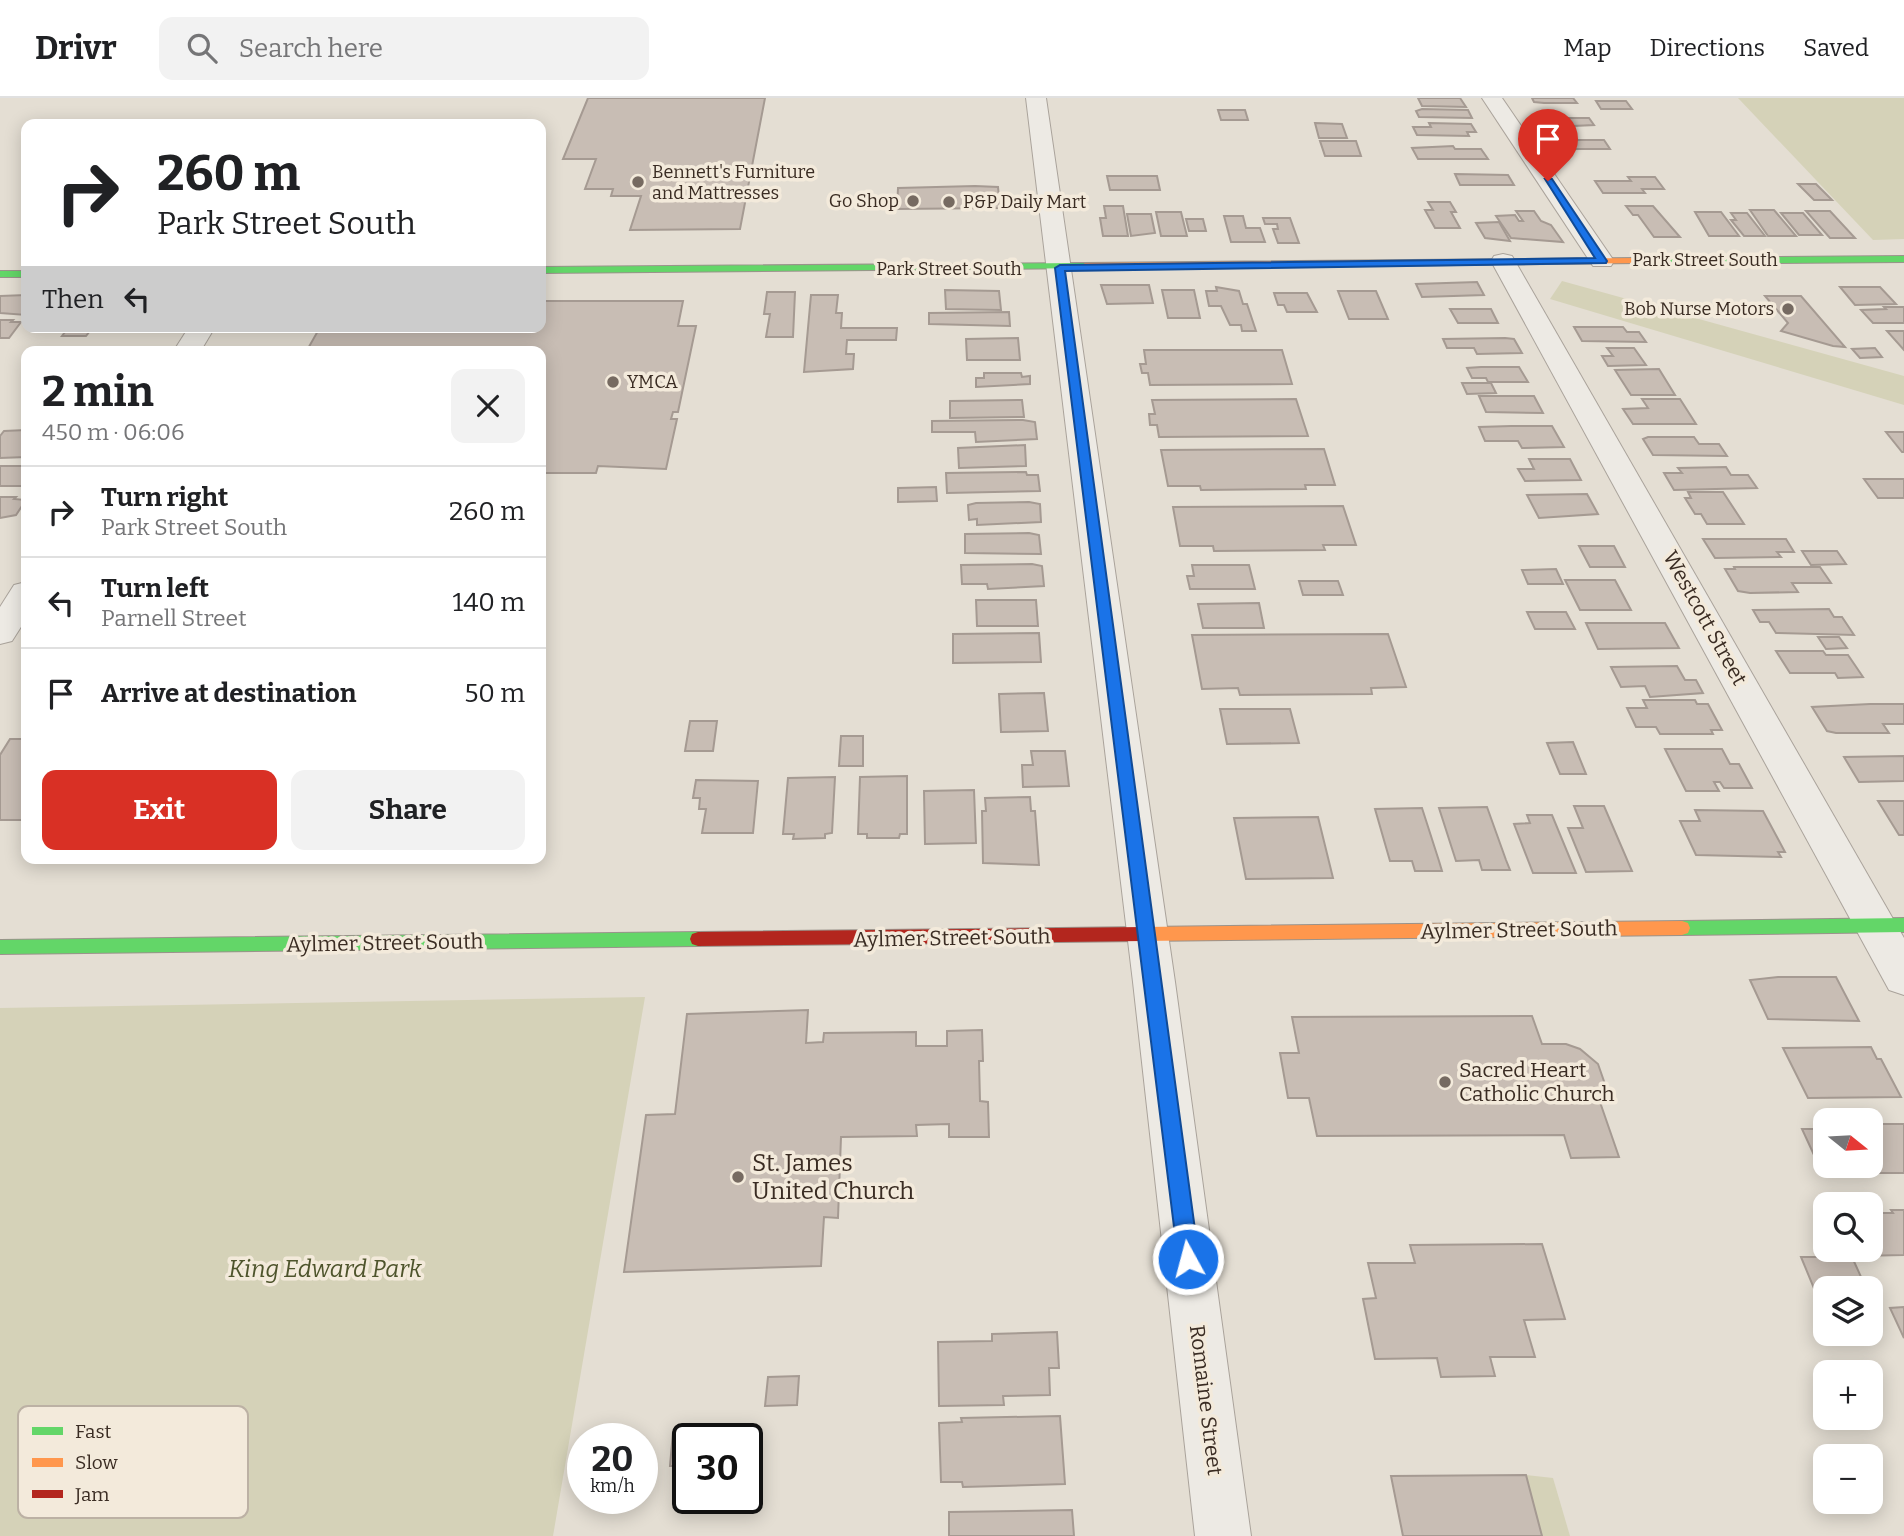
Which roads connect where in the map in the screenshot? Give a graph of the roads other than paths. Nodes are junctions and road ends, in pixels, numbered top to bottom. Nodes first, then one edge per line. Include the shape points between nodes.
1 (1036, 98) edge
2 (1492, 98) edge
3 (1904, 259) edge
4 (1503, 261) junction
5 (1602, 261) junction
6 (1060, 268) junction
7 (546, 270) edge
8 (0, 274) edge
9 (21, 274) edge
10 (21, 601) edge
11 (0, 633) edge
12 (1890, 925) edge
13 (1147, 935) junction
14 (0, 947) edge
15 (1904, 977) edge
16 (1223, 1536) edge

1 - 6 street, Romaine Street
2 - 5 street
3 - 5 main road, Park Street South
4 - 5 main road, Park Street South
4 - 6 main road, Park Street South
4 - 12 street, Westcott Street
6 - 7 main road, Park Street South
6 - 13 street, Romaine Street
8 - 9 main road
10 - 11 street
12 - 13 main road, Aylmer Street South
12 - 15 street, Westcott Street
13 - 14 main road, Aylmer Street South
13 - 16 street, Romaine Street

